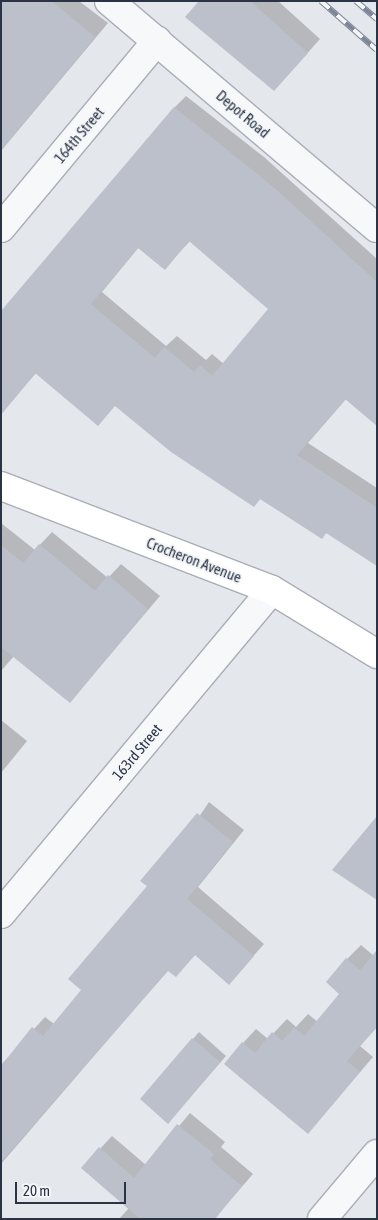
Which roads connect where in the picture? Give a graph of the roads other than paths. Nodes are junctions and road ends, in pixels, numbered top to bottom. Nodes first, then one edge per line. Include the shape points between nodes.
1 (109, 1) edge
2 (157, 41) junction
3 (1, 228) edge
4 (377, 228) edge
5 (1, 486) edge
6 (272, 590) junction
7 (377, 654) edge
8 (1, 914) edge
9 (377, 1154) edge
10 (322, 1219) edge

1 - 2 street, Depot Road
2 - 3 street, 164th Street
2 - 4 street, Depot Road
5 - 6 street, Crocheron Avenue
6 - 7 street, Crocheron Avenue
6 - 8 street, 163rd Street
9 - 10 street

